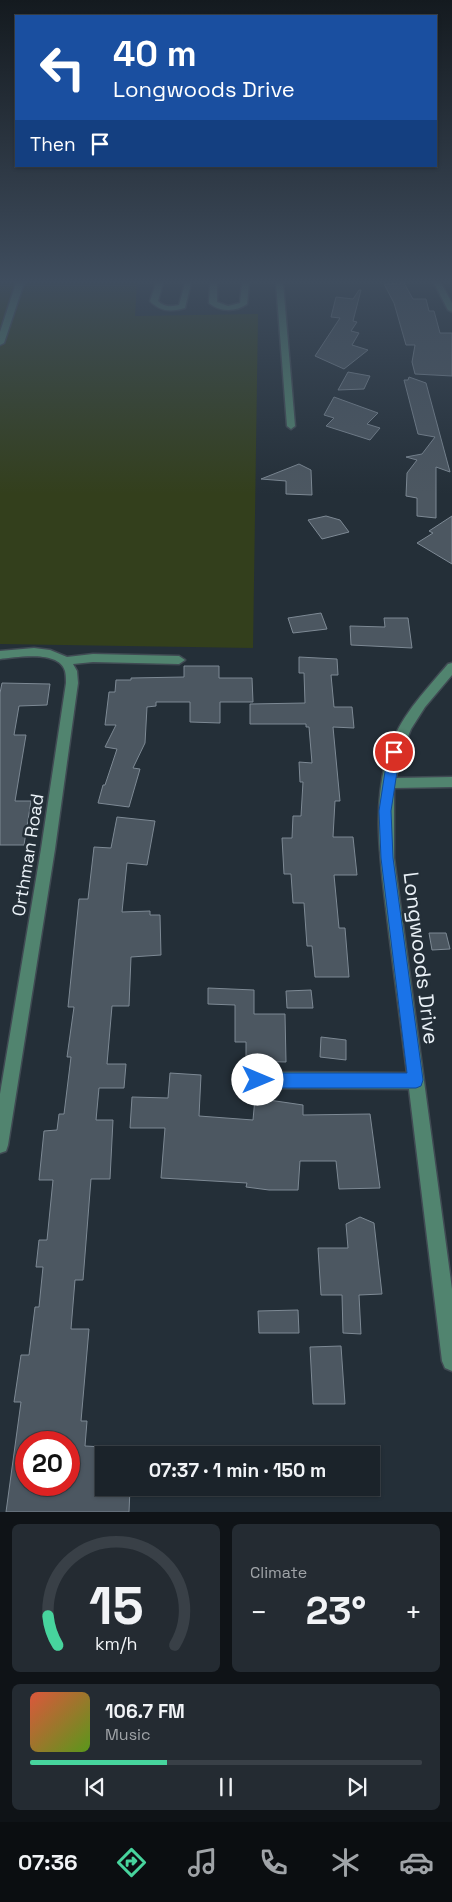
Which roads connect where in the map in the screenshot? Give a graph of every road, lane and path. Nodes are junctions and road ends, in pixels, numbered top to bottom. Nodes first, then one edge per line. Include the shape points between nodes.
1 (285, 354) edge
2 (291, 426) dead end
3 (0, 654) edge
4 (179, 660) dead end
5 (65, 661) junction
6 (452, 667) edge
7 (452, 782) edge
8 (388, 783) junction
9 (258, 1080) dead end
10 (416, 1080) junction
11 (0, 1145) edge
12 (452, 1361) edge

1 - 2 street
3 - 5 street via 42,652 57,655
4 - 5 street via 93,658
5 - 11 street, Orthman Road via 71,671 72,683
6 - 8 street, Longwoods Drive via 406,726 394,752
7 - 8 street
8 - 10 street, Longwoods Drive via 385,811 387,858
9 - 10 street
10 - 12 street, Longwoods Drive

